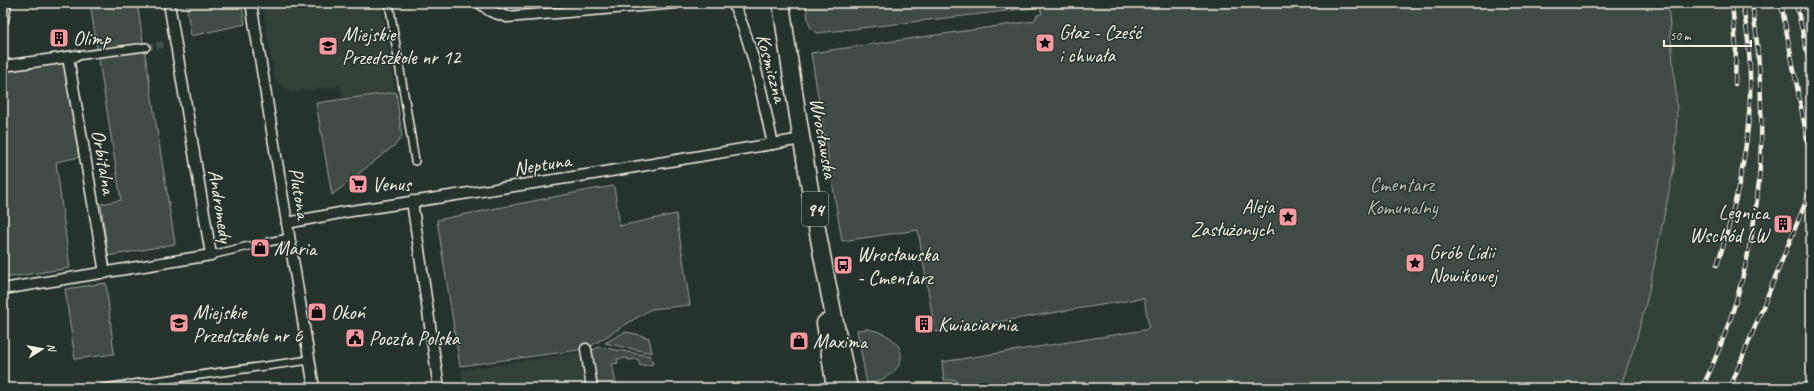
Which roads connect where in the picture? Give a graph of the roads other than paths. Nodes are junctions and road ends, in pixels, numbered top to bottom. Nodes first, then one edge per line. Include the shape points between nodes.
1 (6, 3) edge
2 (169, 3) edge
3 (251, 3) edge
4 (389, 3) edge
5 (480, 3) edge
6 (507, 3) edge
7 (533, 3) edge
8 (676, 3) edge
9 (733, 3) edge
10 (781, 3) edge
11 (3, 21) edge
12 (146, 47) tunnel mouth
13 (72, 56) junction
14 (3, 66) edge
15 (802, 139) junction
16 (773, 144) junction
17 (415, 161) dead end
18 (412, 202) junction
19 (287, 223) junction
20 (290, 238) junction
21 (268, 242) tunnel mouth
22 (249, 246) tunnel mouth
23 (211, 255) junction
24 (105, 273) junction
25 (826, 279) junction
26 (3, 288) edge
27 (586, 350) dead end
28 (310, 360) junction
29 (104, 388) edge
30 (314, 388) edge
31 (439, 388) edge
32 (592, 388) edge
33 (835, 388) edge
34 (849, 388) edge

1 - 11 street
2 - 23 street, Andromedy via 171,43
3 - 19 street, Plutona
4 - 17 street
5 - 8 street via 490,11 507,17
6 - 7 street
9 - 16 street, Kosmiczna via 756,69
10 - 15 main road, Wrocławska / 94
12 - 13 street
13 - 14 street
13 - 24 street, Orbitalna
15 - 16 street, Neptuna
15 - 25 main road, Wrocławska / 94
16 - 18 street, Neptuna
18 - 19 street, Neptuna
18 - 31 street
19 - 20 street, Plutona
20 - 21 street
20 - 28 street, Plutona
22 - 23 street
23 - 24 street, Andromedy
24 - 26 street, Andromedy
25 - 33 main road, Wrocławska / 94 via 825,327
25 - 34 main road, Wrocławska / 94
27 - 32 street
28 - 29 street
28 - 30 street, Plutona

